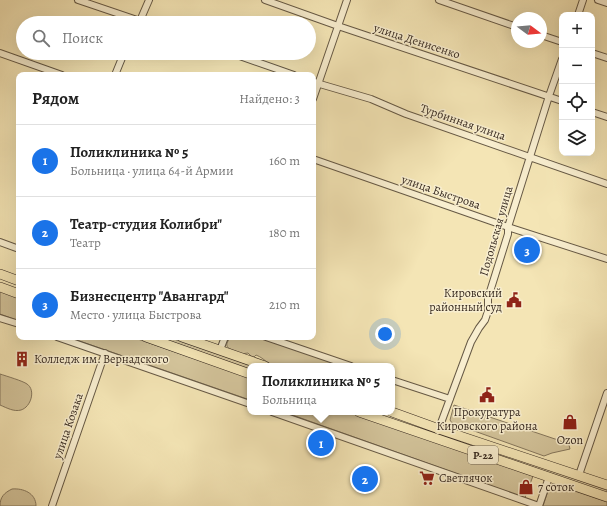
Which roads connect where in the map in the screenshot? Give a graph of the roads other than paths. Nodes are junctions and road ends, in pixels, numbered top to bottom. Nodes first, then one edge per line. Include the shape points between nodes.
1 (78, 0) edge
2 (149, 0) edge
3 (265, 0) edge
4 (347, 0) edge
5 (439, 0) edge
6 (583, 0) edge
7 (598, 0) edge
8 (607, 3) edge
9 (579, 12) edge
10 (124, 16) edge
11 (143, 16) edge
12 (310, 16) edge
13 (316, 18) edge
14 (511, 25) edge
15 (338, 26) junction
16 (547, 37) edge
17 (559, 41) edge
18 (0, 53) edge
19 (595, 54) edge
20 (607, 58) edge
21 (16, 59) edge
22 (20, 60) edge
23 (121, 60) edge
24 (251, 60) edge
25 (559, 68) edge
26 (54, 72) edge
27 (116, 72) edge
28 (285, 72) edge
29 (316, 83) edge
30 (549, 96) junction
31 (559, 100) edge
32 (595, 113) edge
33 (607, 118) edge
34 (530, 156) junction
35 (316, 160) edge
36 (607, 184) edge
37 (508, 227) junction
38 (0, 242) edge
39 (16, 248) edge
40 (607, 259) edge
41 (0, 274) edge
42 (16, 280) edge
43 (0, 287) edge
44 (16, 293) edge
45 (0, 318) edge
46 (16, 323) edge
47 (66, 340) edge
48 (154, 340) edge
49 (191, 340) edge
50 (224, 340) edge
51 (275, 340) edge
52 (220, 350) junction
53 (106, 353) junction
54 (257, 363) edge
55 (342, 363) edge
56 (247, 373) edge
57 (395, 381) edge
58 (607, 393) edge
59 (450, 399) junction
60 (247, 403) edge
61 (395, 413) edge
62 (281, 415) edge
63 (368, 415) edge
64 (439, 429) junction
65 (436, 438) junction
66 (579, 475) junction
67 (549, 477) junction
68 (607, 485) edge
69 (607, 497) edge
70 (52, 506) edge
71 (539, 506) edge

1 - 10 street
2 - 11 street
3 - 12 street, улица Денисенко
4 - 15 street
5 - 14 street
6 - 9 street
7 - 8 street
13 - 15 street, улица Денисенко
15 - 29 street
15 - 30 street, улица Денисенко
16 - 17 street
18 - 21 street
19 - 20 street
22 - 26 street
23 - 27 street
24 - 28 street
25 - 30 street, Подольская улица
29 - 34 street, Турбинная улица via 371,99 406,114
30 - 31 street, улица Денисенко
30 - 34 street, Подольская улица
32 - 33 street
34 - 36 street, Турбинная улица
34 - 37 street, Подольская улица
35 - 37 street, улица Быстрова
37 - 40 street, улица Быстрова
37 - 59 street, Подольская улица via 488,298 485,320 471,342
38 - 39 street
41 - 42 highway
43 - 44 highway
45 - 46 street
47 - 53 street
48 - 56 highway
49 - 52 highway
50 - 52 street
51 - 55 street
52 - 54 highway
53 - 60 street
53 - 70 street, улица Козака
57 - 59 street
58 - 66 street
59 - 64 street, Подольская улица
61 - 64 highway, Р-22
62 - 71 street
63 - 65 highway, Р-22
64 - 65 street, Подольская улица
64 - 66 highway, Р-22
65 - 67 highway, Р-22
66 - 68 highway, Р-22
67 - 69 highway, Р-22
67 - 71 street

